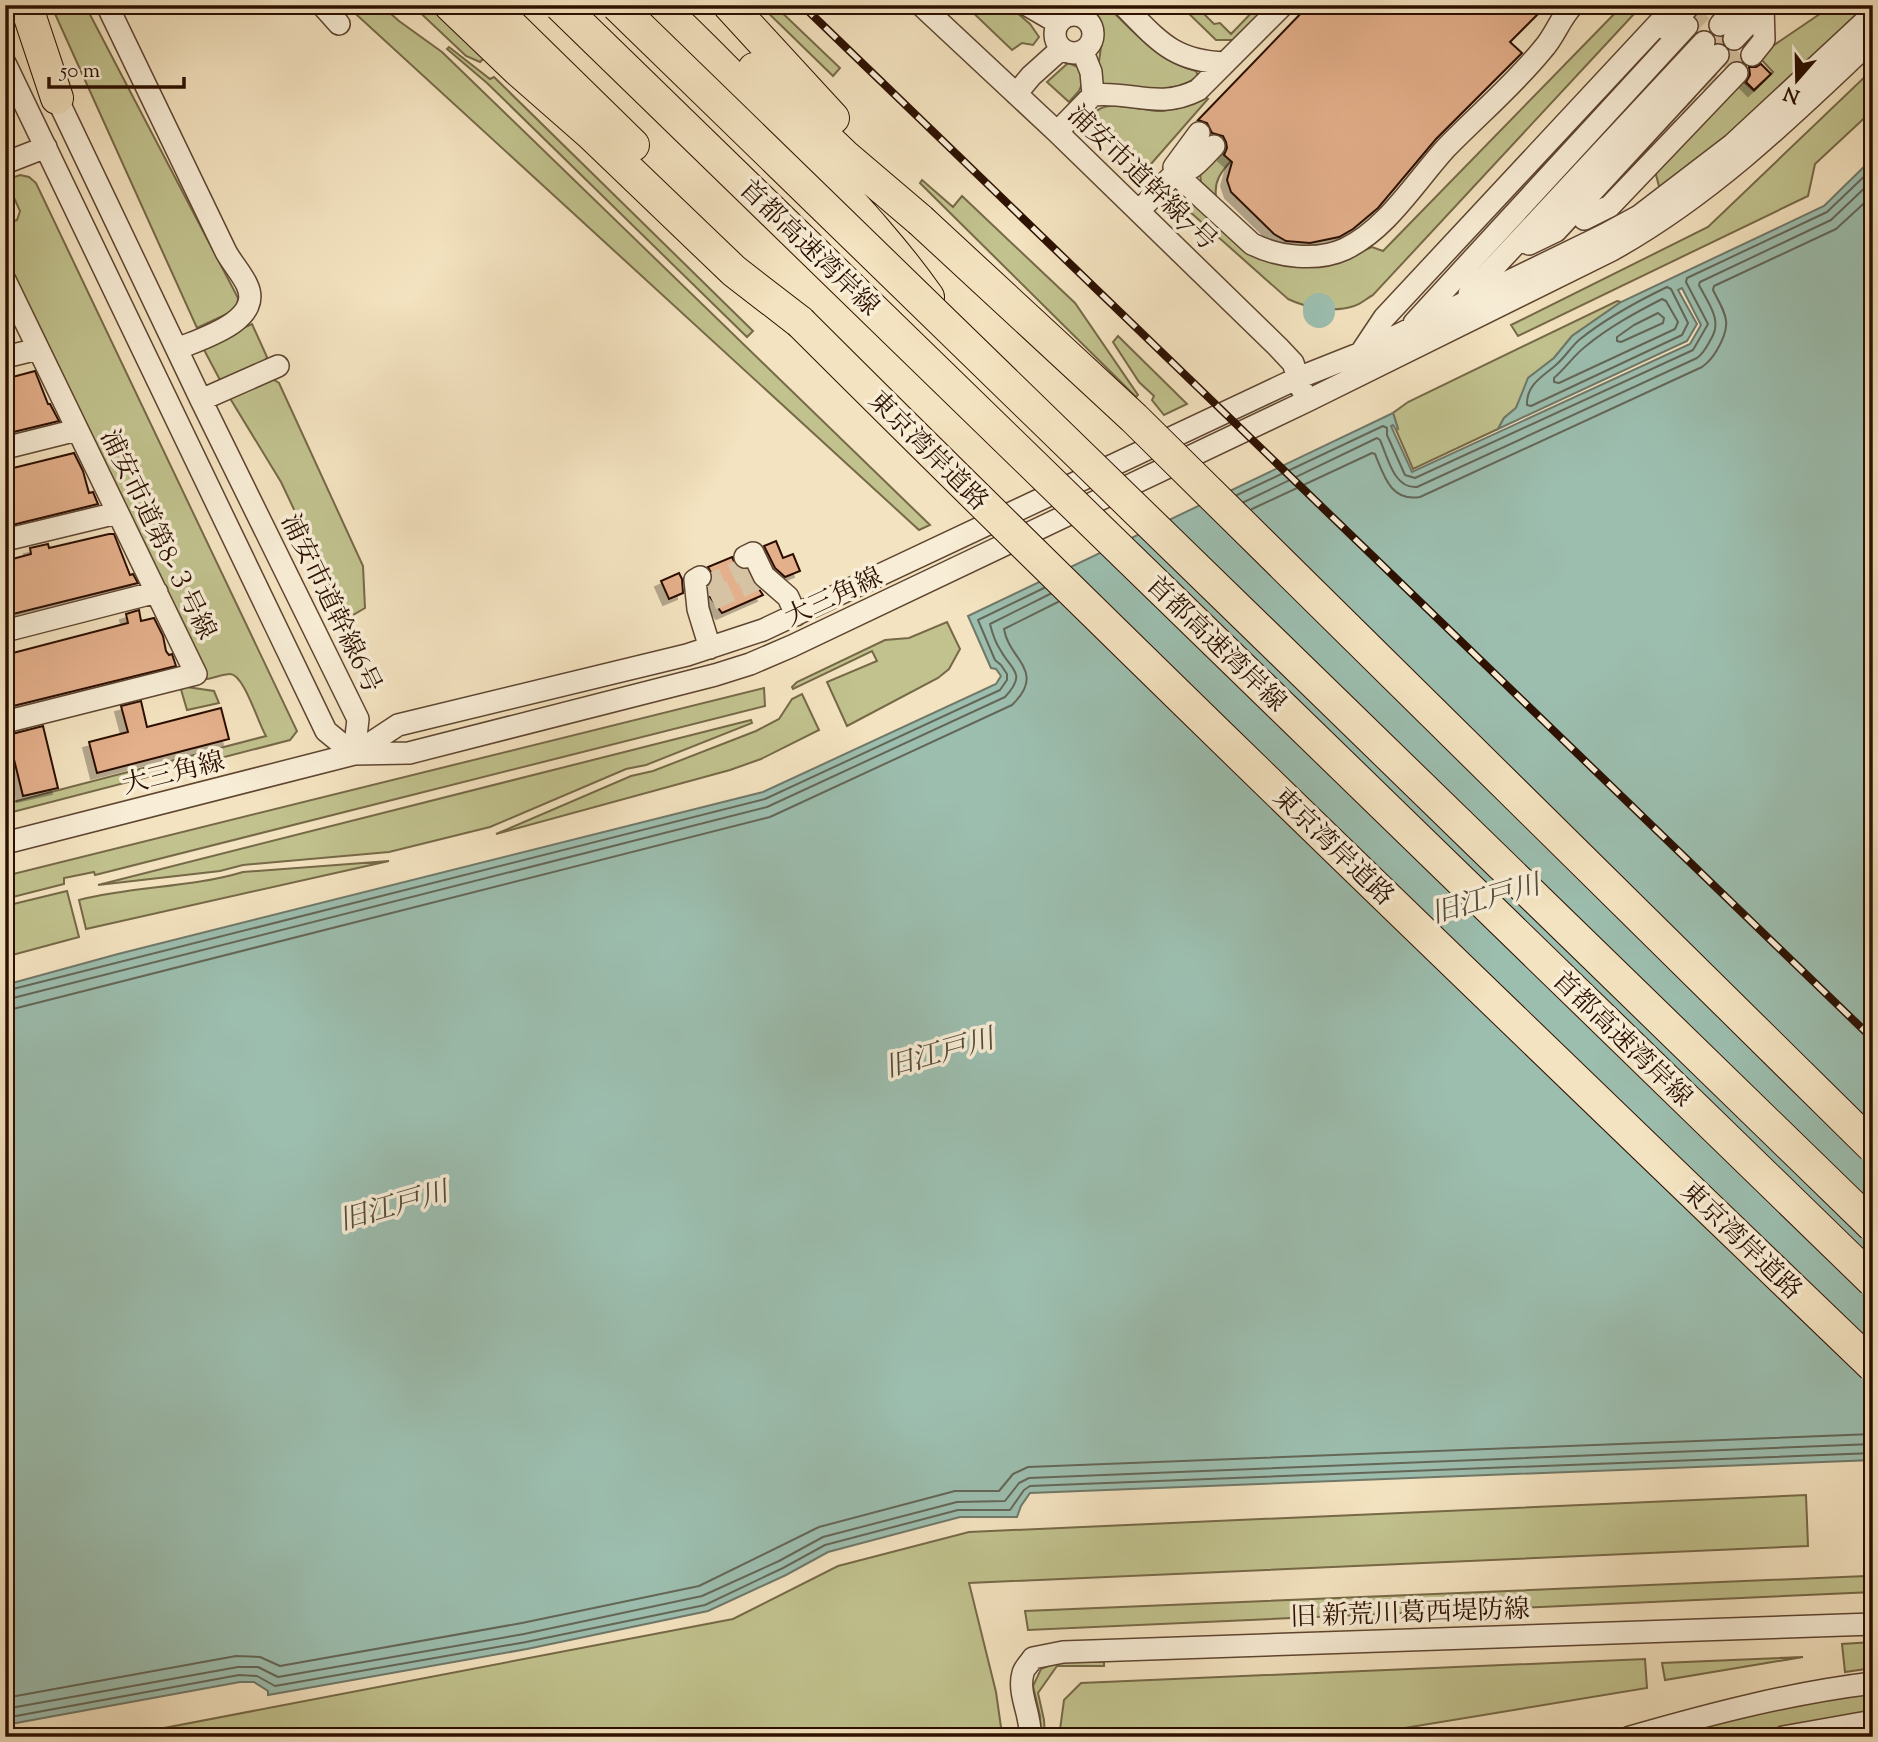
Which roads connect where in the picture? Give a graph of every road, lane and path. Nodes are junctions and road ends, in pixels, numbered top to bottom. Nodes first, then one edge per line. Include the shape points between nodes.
1 (13, 5) edge
2 (26, 5) edge
3 (107, 5) edge
4 (322, 5) edge
5 (450, 5) edge
6 (490, 5) edge
7 (560, 5) edge
8 (617, 5) edge
9 (659, 5) edge
10 (687, 5) edge
11 (729, 5) edge
12 (921, 5) edge
13 (1027, 5) edge
14 (1123, 5) edge
15 (1283, 5) edge
16 (1573, 5) edge
17 (1737, 5) edge
18 (1746, 5) edge
19 (1753, 5) edge
20 (1761, 5) edge
21 (341, 14) edge
22 (1873, 14) edge
23 (1058, 23) junction
24 (1709, 27) edge
25 (1873, 39) edge
26 (1061, 49) junction
27 (1083, 52) junction
28 (5, 63) edge
29 (1226, 63) junction
30 (1737, 73) dead end
31 (1016, 94) junction
32 (1093, 95) junction
33 (57, 98) junction
34 (1057, 132) junction
35 (1207, 140) dead end
36 (46, 147) junction
37 (5, 163) edge
38 (1175, 173) junction
39 (1139, 211) junction
40 (1584, 219) dead end
41 (920, 220) junction
42 (5, 279) edge
43 (1485, 292) junction
44 (1458, 306) junction
45 (1431, 319) junction
46 (800, 322) junction
47 (951, 330) junction
48 (1407, 330) junction
49 (1370, 348) junction
50 (38, 349) junction
51 (177, 349) junction
52 (5, 357) edge
53 (278, 366) dead end
54 (1298, 378) junction
55 (201, 400) junction
56 (1307, 401) junction
57 (78, 430) junction
58 (5, 448) edge
59 (117, 513) junction
60 (5, 540) edge
61 (758, 574) dead end
62 (157, 592) junction
63 (704, 599) dead end
64 (796, 615) junction
65 (5, 631) edge
66 (710, 648) junction
67 (5, 722) edge
68 (354, 754) junction
69 (5, 843) edge
70 (1873, 1147) edge
71 (1873, 1226) edge
72 (1873, 1281) edge
73 (1873, 1366) edge
74 (1873, 1624) edge
75 (1873, 1683) edge
76 (1873, 1721) edge
77 (1030, 1737) edge
78 (1630, 1737) edge
79 (1783, 1737) edge

1 - 33 street, 浦安市道幹線6号
2 - 33 highway
3 - 51 street via 250,296 239,320
4 - 21 street
5 - 46 highway, 東京湾岸道路 via 734,271
6 - 46 highway, 東京湾岸道路 via 745,260
7 - 72 highway, 首都高速湾岸線, bridge
8 - 47 highway, 首都高速湾岸線, bridge
9 - 47 highway, bridge via 853,204 903,261
10 - 41 highway via 846,157
11 - 41 highway
12 - 31 street, 浦安市道幹線7号
13 - 23 street
14 - 29 street via 1163,45 1182,56
15 - 29 street
16 - 38 street via 1545,48 1445,149 1374,230 1342,250 1311,257 1252,244
17 - 24 street
18 - 24 street via 1741,16
19 - 24 street via 1748,24
20 - 24 street via 1764,40
22 - 43 street, 大三角線 via 1733,145 1667,197 1604,235
23 - 26 street via 1054,34
23 - 27 street via 1075,14 1087,19 1094,36
24 - 43 street via 1556,230 1529,244
24 - 44 street
24 - 45 street
24 - 48 street
24 - 49 street
24 - 49 street via 1384,318
25 - 56 street, 大三角線 via 1748,155 1649,229
26 - 27 street
26 - 31 street
27 - 32 street
28 - 36 street
29 - 32 street via 1198,90 1167,101
30 - 40 street via 1610,206
31 - 34 street, 浦安市道幹線7号
32 - 34 street
33 - 51 street, 浦安市道幹線6号
34 - 39 street, 浦安市道幹線7号
35 - 38 street via 1177,161
36 - 37 street
36 - 68 street via 326,731
38 - 39 street
39 - 54 street, 浦安市道幹線7号 via 1278,347 1293,363
41 - 70 highway, bridge via 1134,418
42 - 50 street, 浦安市道第8-３号線
43 - 44 street, 大三角線
44 - 45 street, 大三角線
45 - 48 street, 大三角線
46 - 73 highway, 東京湾岸道路, bridge
47 - 71 highway, 首都高速湾岸線, bridge
48 - 49 street, 大三角線
49 - 54 street, 大三角線
50 - 52 street
50 - 57 street, 浦安市道第8-３号線
51 - 55 street, 浦安市道幹線6号
53 - 55 street
54 - 56 street, 浦安市道幹線7号
54 - 64 street, 大三角線
55 - 68 street, 浦安市道幹線6号 via 358,719
56 - 68 street, 大三角線 via 750,664 409,753
57 - 58 street
57 - 59 street, 浦安市道第8-３号線
59 - 60 street
59 - 62 street, 浦安市道第8-３号線
61 - 64 street via 788,597
62 - 65 street
62 - 67 street, 浦安市道第8-３号線 via 196,674
63 - 66 street
64 - 66 street, 大三角線
66 - 68 street, 大三角線 via 398,725
68 - 69 street, 大三角線
74 - 77 street, 旧 新荒川葛西堤防線 via 1063,1652 1033,1658 1023,1672
75 - 78 street via 1823,1689
76 - 79 street

